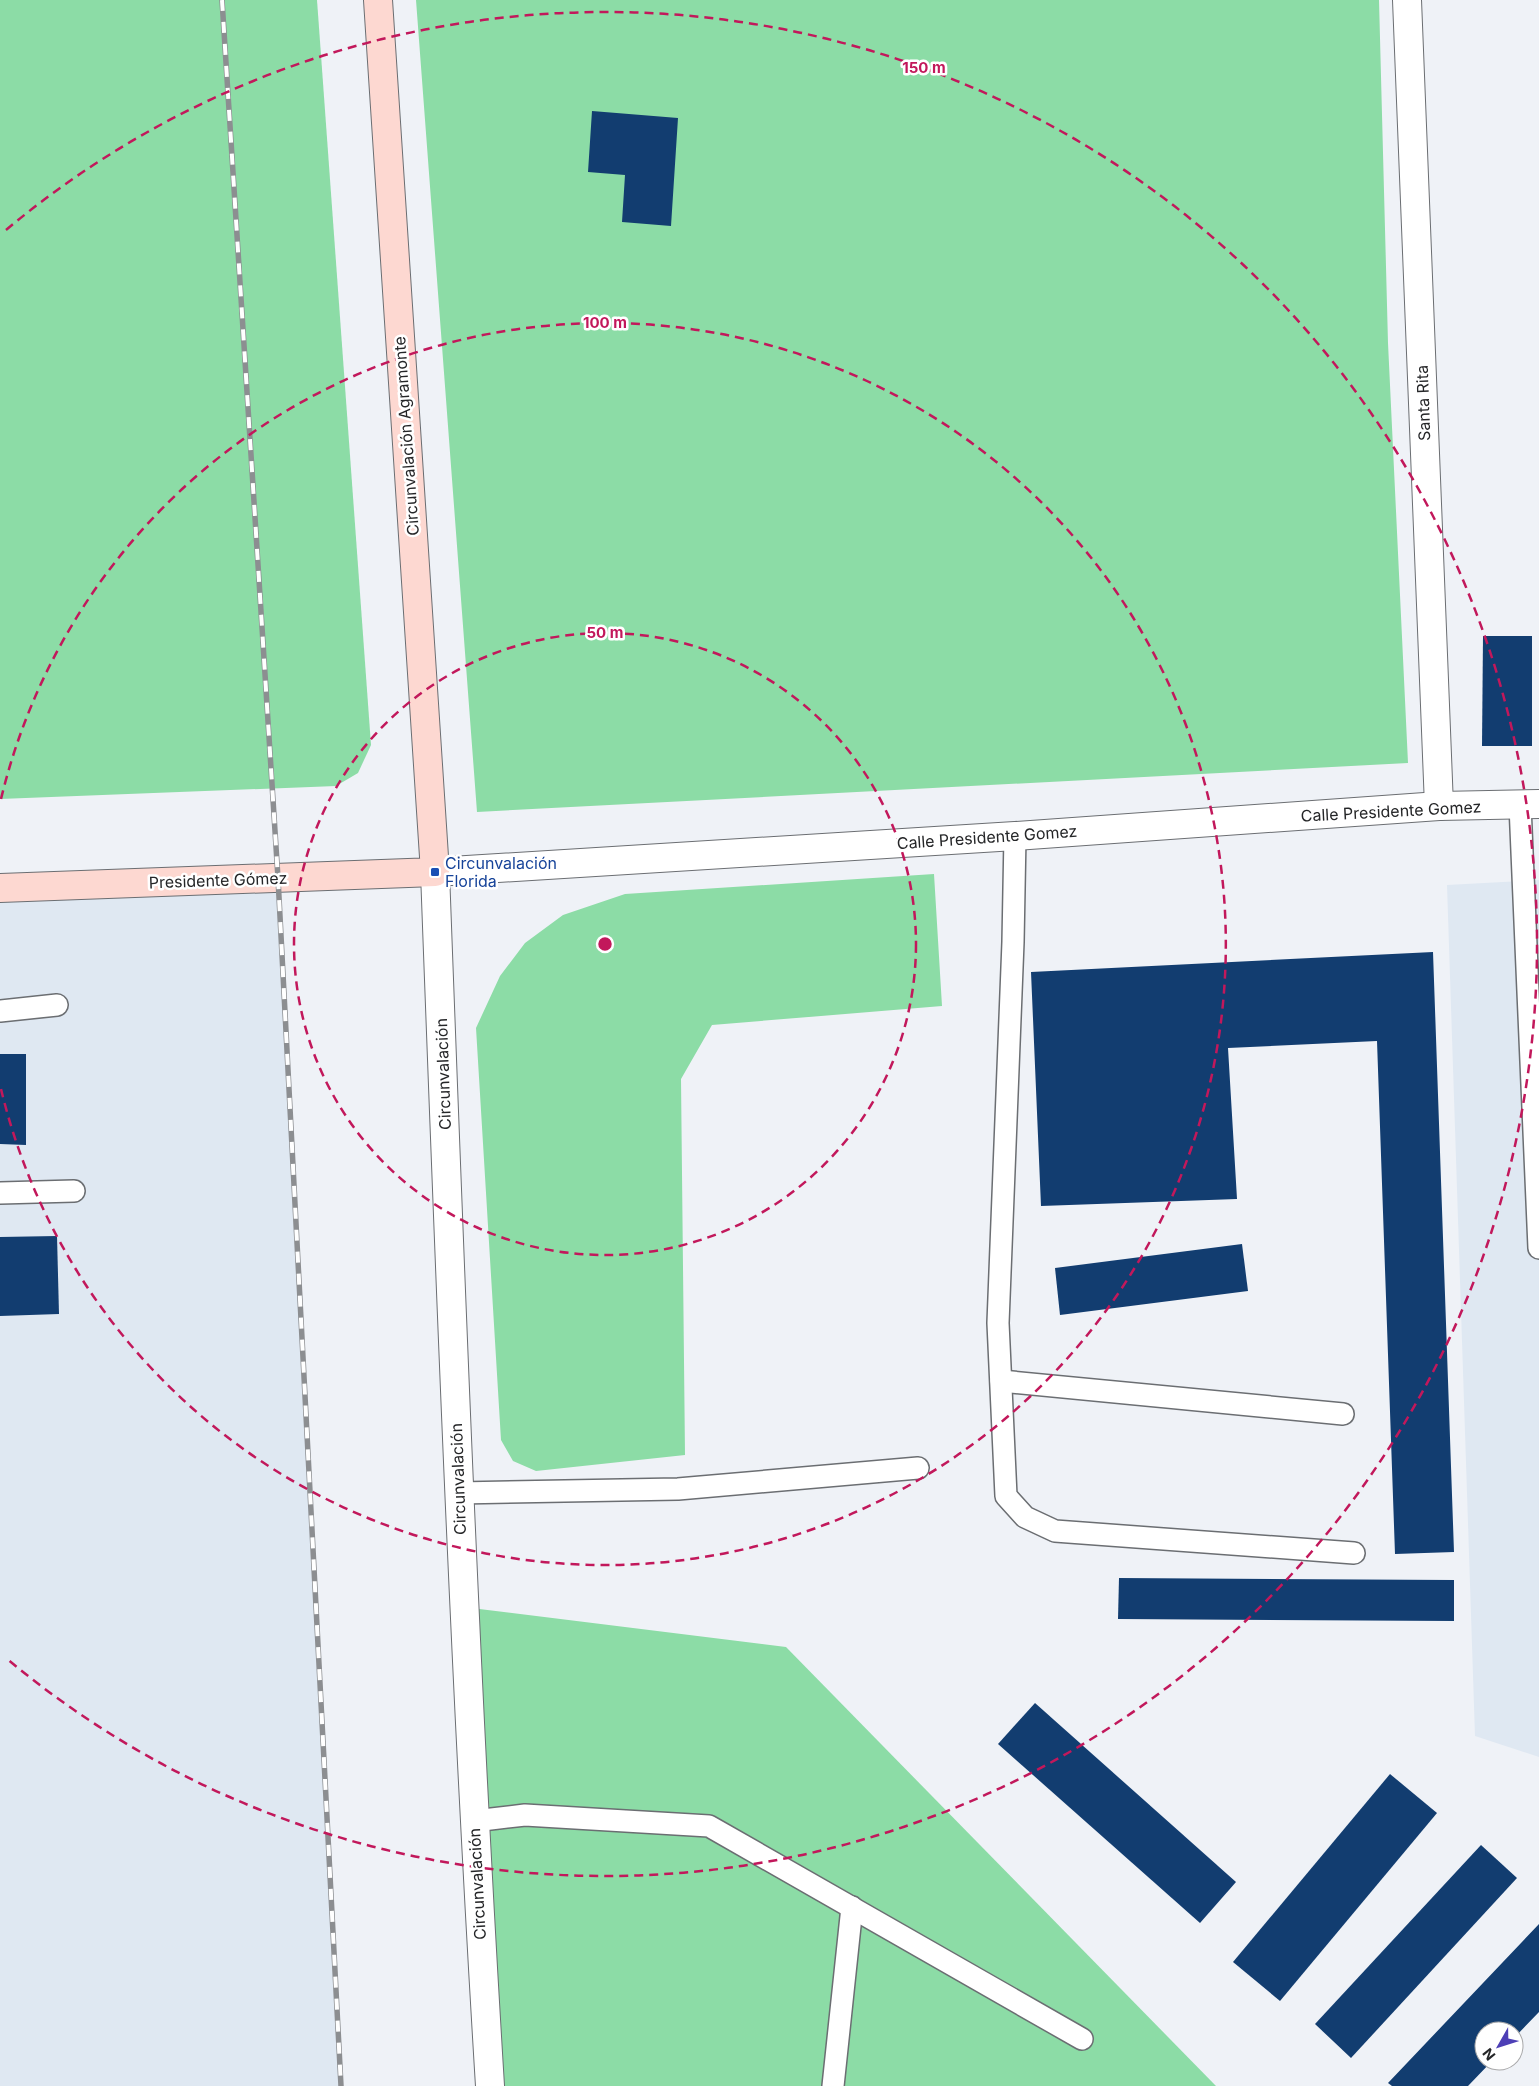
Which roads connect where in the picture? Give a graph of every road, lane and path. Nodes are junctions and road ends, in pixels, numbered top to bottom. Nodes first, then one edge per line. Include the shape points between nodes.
1 (378, 0) edge
2 (1407, 0) edge
3 (1529, 804) edge
4 (1439, 806) junction
5 (1015, 836) junction
6 (435, 872) junction
7 (0, 888) edge
8 (57, 1005) dead end
9 (0, 1011) edge
10 (1537, 1138) edge
11 (74, 1191) dead end
12 (0, 1193) edge
13 (1539, 1248) edge
14 (1001, 1381) junction
15 (1343, 1414) dead end
16 (918, 1468) dead end
17 (458, 1493) junction
18 (1354, 1552) dead end
19 (474, 1821) junction
20 (852, 1908) junction
21 (1082, 2039) dead end
22 (490, 2086) edge
23 (833, 2086) edge

1 - 6 main road, Circunvalación Agramonte
2 - 4 street, Santa Rita
3 - 4 street, Calle Presidente Gomez
3 - 10 lane
4 - 5 street, Calle Presidente Gomez
5 - 6 street, Calle Presidente Gomez
5 - 14 lane via 998,1322
6 - 7 main road, Presidente Gómez
6 - 17 street, Circunvalación
8 - 9 lane
10 - 13 lane
11 - 12 lane
14 - 15 lane
14 - 18 lane via 1006,1496 1025,1517 1047,1528
16 - 17 lane via 678,1489
17 - 19 street, Circunvalación
19 - 20 lane via 525,1815 709,1826
19 - 22 street, Circunvalación
20 - 21 lane
20 - 23 lane

